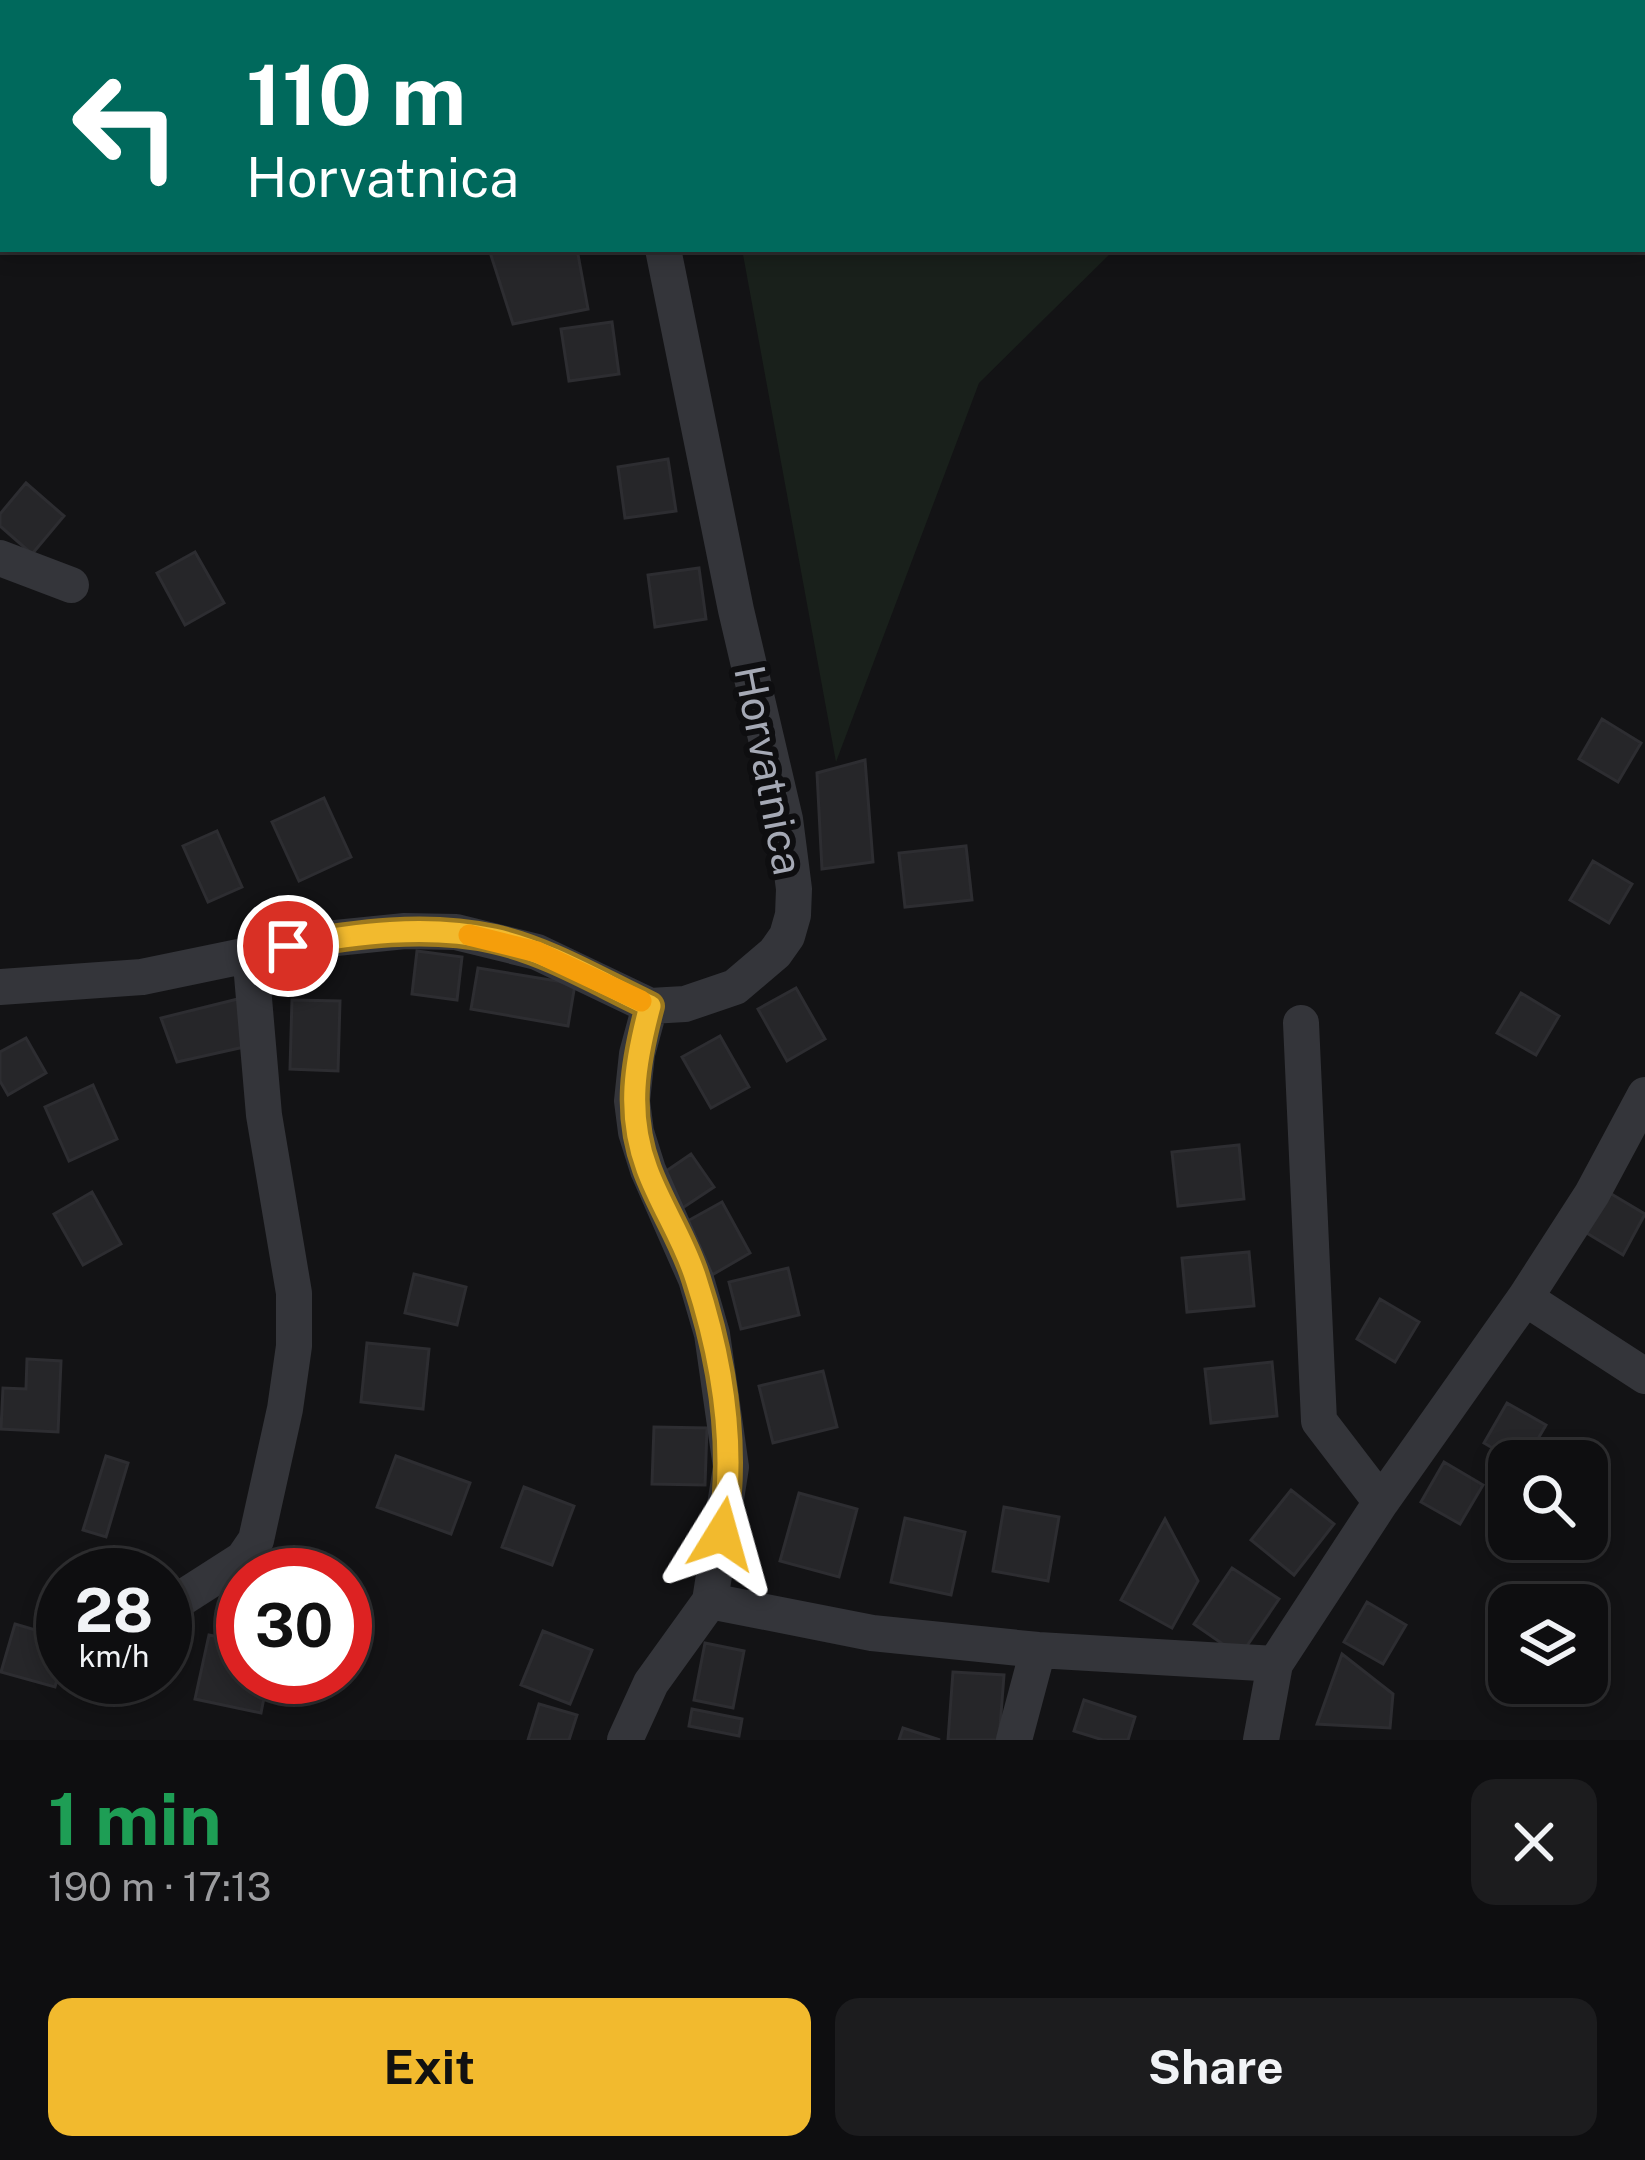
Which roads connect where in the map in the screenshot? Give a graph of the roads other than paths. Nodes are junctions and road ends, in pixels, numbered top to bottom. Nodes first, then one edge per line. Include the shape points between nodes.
1 (664, 252) edge
2 (0, 558) edge
3 (71, 585) dead end
4 (250, 952) junction
5 (0, 987) edge
6 (650, 1006) junction
7 (1301, 1023) dead end
8 (1645, 1095) edge
9 (1525, 1298) junction
10 (1645, 1376) edge
11 (1381, 1502) junction
12 (192, 1592) edge
13 (710, 1601) junction
14 (1038, 1650) junction
15 (1275, 1664) junction
16 (625, 1740) edge
17 (1014, 1740) edge
18 (1261, 1740) edge

1 - 6 street, Horvatnica via 794,889 787,936 759,970 705,999
2 - 3 street
4 - 5 street via 142,977
4 - 6 street via 456,932 537,952
4 - 12 street via 294,1346 256,1540 243,1559
6 - 13 street via 637,1054 636,1132 696,1279 728,1430 728,1501
7 - 11 street via 1319,1421
8 - 9 street
9 - 10 street
9 - 11 street
11 - 15 street
13 - 14 street via 872,1633
13 - 16 street via 651,1683
14 - 15 street
14 - 17 street
15 - 18 street

